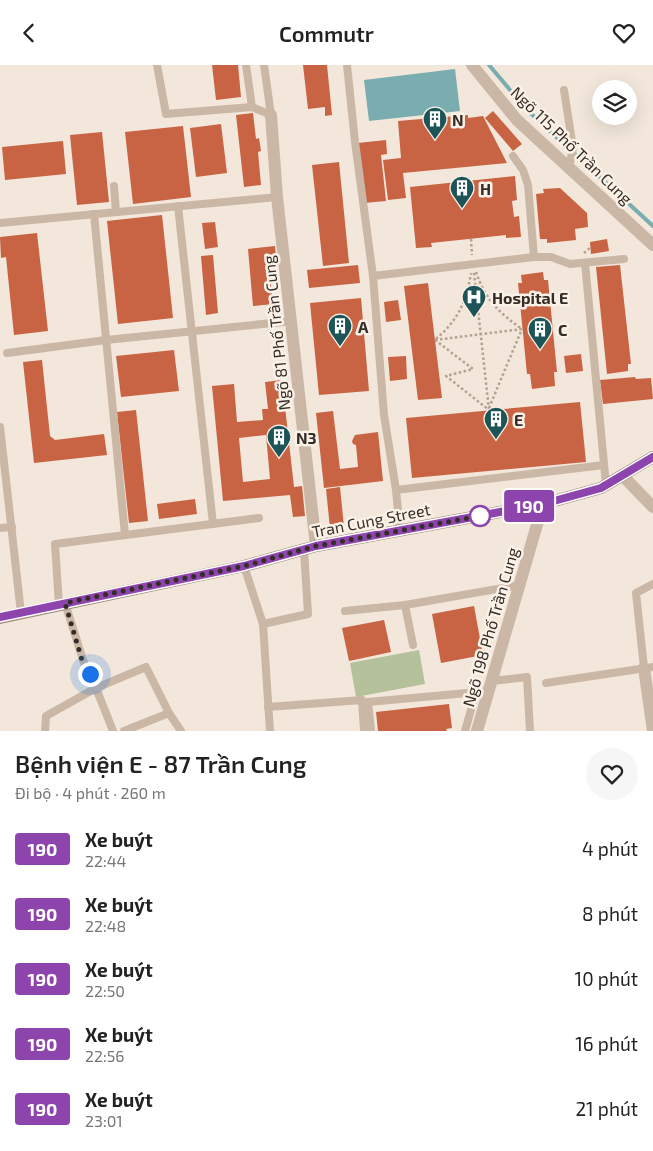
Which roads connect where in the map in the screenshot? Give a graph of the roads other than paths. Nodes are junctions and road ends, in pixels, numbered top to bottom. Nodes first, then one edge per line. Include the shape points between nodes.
1 (157, 65) edge
2 (246, 65) edge
3 (264, 65) edge
4 (347, 65) edge
5 (472, 65) edge
6 (564, 89) dead end
7 (252, 107) junction
8 (271, 115) junction
9 (513, 156) dead end
10 (570, 162) junction
11 (114, 186) dead end
12 (277, 197) junction
13 (178, 206) junction
14 (116, 212) junction
15 (94, 214) junction
16 (0, 223) edge
17 (653, 245) edge
18 (534, 257) junction
19 (624, 259) dead end
20 (585, 263) junction
21 (373, 276) junction
22 (292, 321) junction
23 (192, 331) junction
24 (106, 340) junction
25 (7, 353) dead end
26 (0, 427) edge
27 (653, 457) edge
28 (604, 465) junction
29 (622, 475) junction
30 (606, 485) junction
31 (396, 490) junction
32 (543, 504) junction
33 (653, 507) edge
34 (259, 518) dead end
35 (213, 524) junction
36 (12, 527) junction
37 (0, 528) edge
38 (400, 532) junction
39 (125, 535) junction
40 (310, 548) junction
41 (244, 566) junction
42 (653, 584) edge
43 (520, 585) junction
44 (62, 604) junction
45 (405, 605) junction
46 (345, 611) dead end
47 (21, 613) junction
48 (0, 617) edge
49 (263, 624) junction
50 (413, 645) dead end
51 (648, 668) edge
52 (546, 683) dead end
53 (96, 688) junction
54 (486, 688) junction
55 (268, 707) junction
56 (169, 713) junction
57 (45, 731) edge
58 (113, 731) edge
59 (124, 731) edge
60 (181, 731) edge
61 (270, 731) edge
62 (364, 731) edge
63 (371, 731) edge
64 (465, 731) edge
65 (477, 731) edge
66 (530, 731) edge
67 (653, 731) edge

1 - 7 lane via 166,114
2 - 7 lane
3 - 8 lane
4 - 21 lane
5 - 10 street, Ngõ 115 Phố Trần Cung via 517,119
6 - 10 lane via 573,148
7 - 8 lane
8 - 12 street, Ngõ 81 Phố Trần Cung
9 - 18 lane via 528,185
10 - 17 street, Ngõ 115 Phố Trần Cung
11 - 14 lane
12 - 13 lane
12 - 22 street, Ngõ 81 Phố Trần Cung
13 - 14 lane
13 - 23 lane
14 - 15 lane
15 - 16 lane
15 - 24 lane
18 - 20 lane via 551,257 570,264
18 - 21 lane
19 - 20 lane
20 - 28 lane
21 - 31 lane via 384,415
22 - 23 lane
22 - 40 street, Ngõ 81 Phố Trần Cung
23 - 24 lane
23 - 35 lane
24 - 25 lane
24 - 39 lane
26 - 36 lane
27 - 29 main road, Tran Cung Street
28 - 30 lane
28 - 31 lane
29 - 30 main road, Tran Cung Street
29 - 33 street
30 - 32 main road, Tran Cung Street
31 - 38 lane
32 - 38 main road, Tran Cung Street
32 - 43 street, Ngõ 198 Phố Trần Cung
34 - 35 lane
35 - 39 lane
36 - 37 lane
36 - 47 lane
38 - 40 main road, Tran Cung Street
39 - 44 lane via 55,544
40 - 41 main road, Tran Cung Street
40 - 49 lane via 308,614
41 - 44 main road, Tran Cung Street
41 - 49 lane
42 - 51 lane via 636,593
43 - 45 lane
43 - 54 street, Ngõ 198 Phố Trần Cung
44 - 47 main road, Tran Cung Street
44 - 53 lane
45 - 46 lane
45 - 50 lane
47 - 48 main road, Tran Cung Street
49 - 55 lane
51 - 52 lane
51 - 67 street
53 - 56 lane via 146,667
53 - 57 lane via 46,716
53 - 58 lane
54 - 63 lane via 368,702
54 - 64 lane
54 - 65 street, Ngõ 198 Phố Trần Cung
54 - 66 lane via 527,677
55 - 61 lane
55 - 62 lane via 362,700
56 - 59 lane
56 - 60 lane

